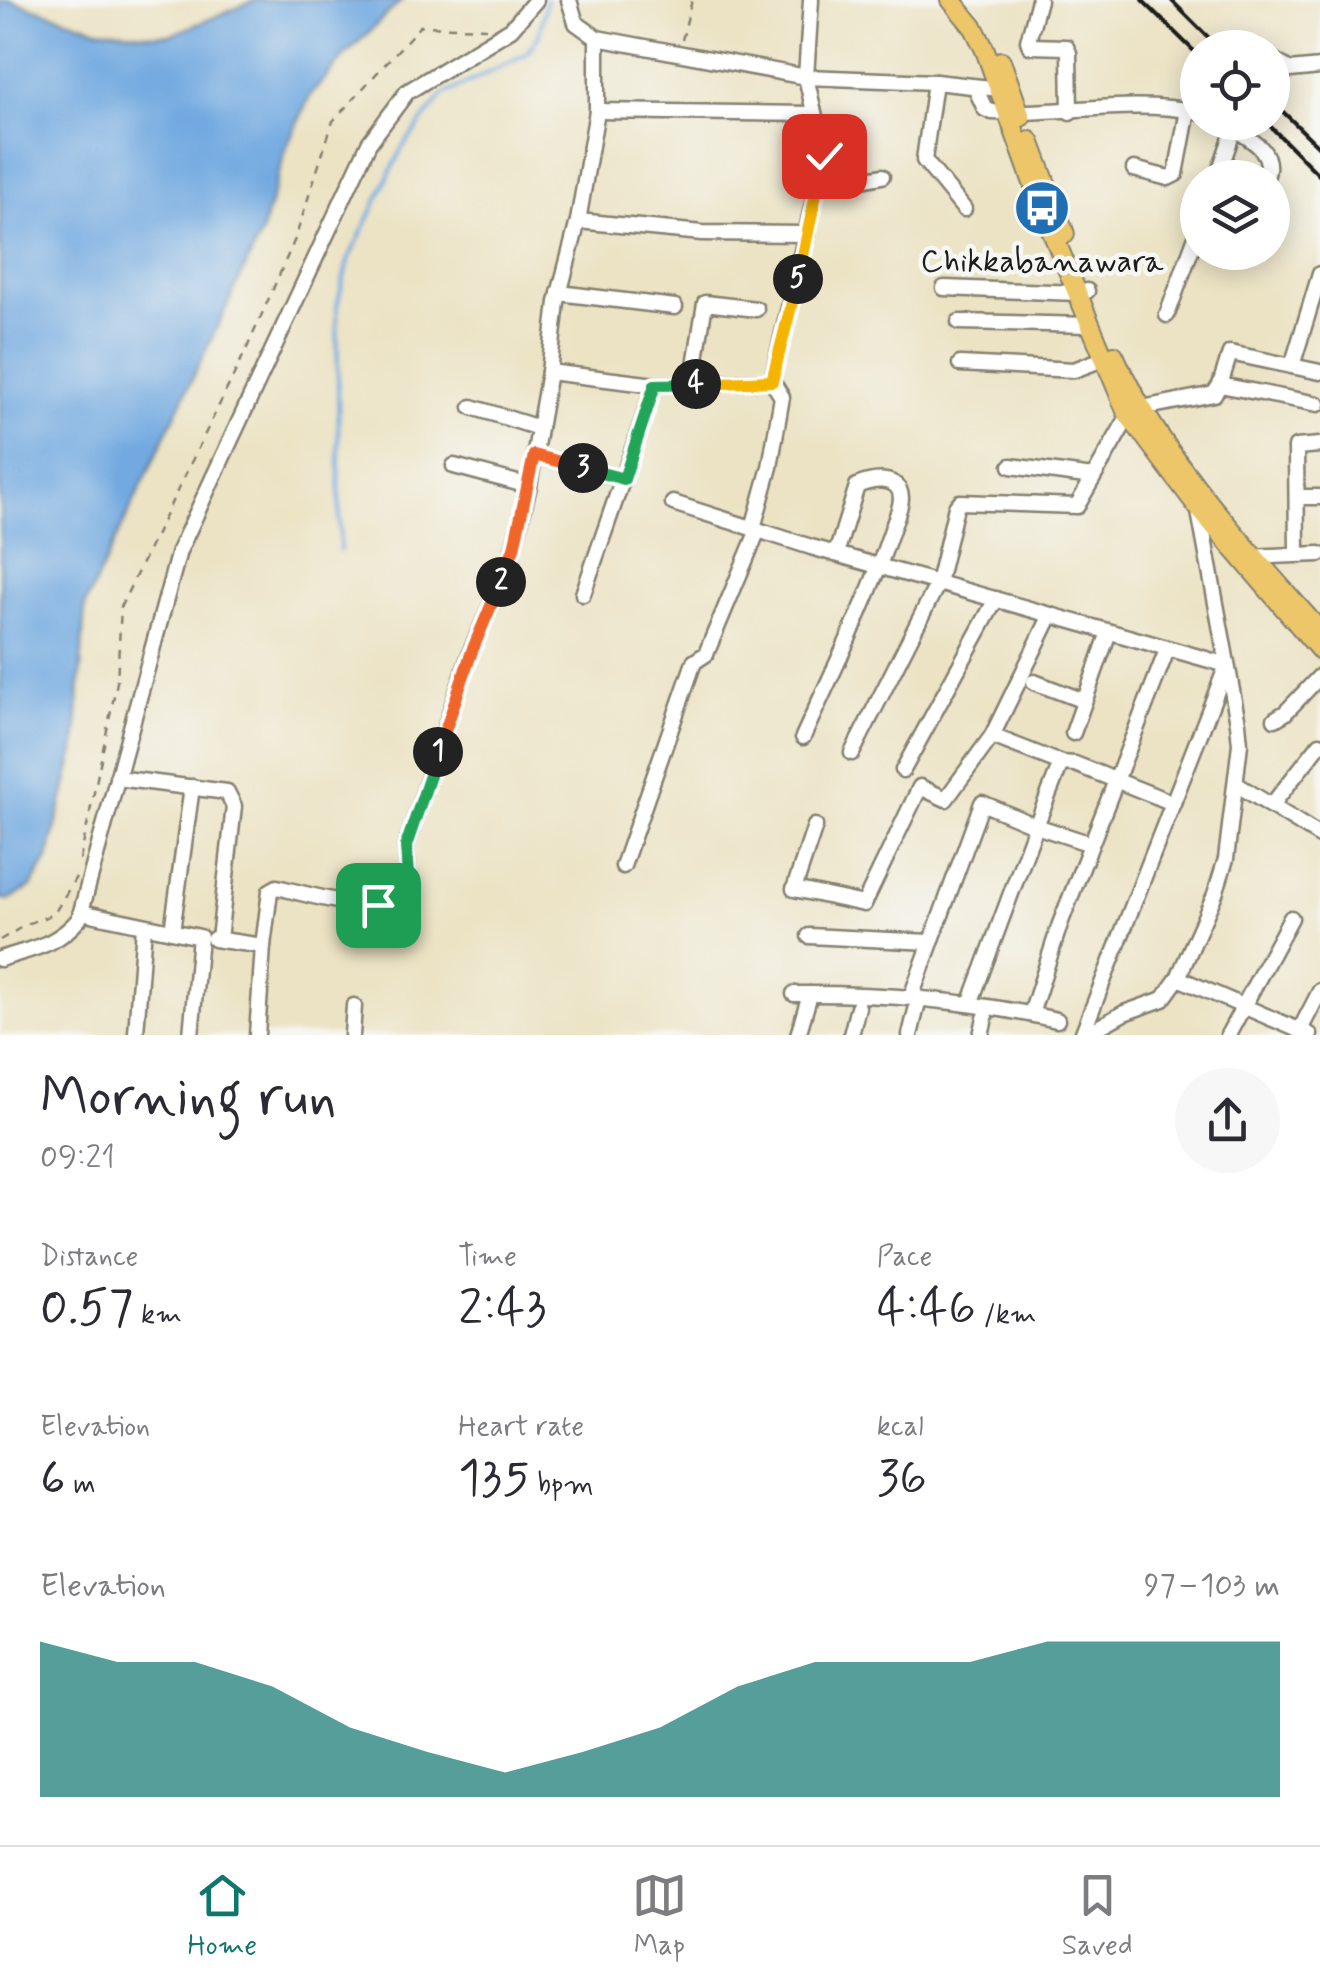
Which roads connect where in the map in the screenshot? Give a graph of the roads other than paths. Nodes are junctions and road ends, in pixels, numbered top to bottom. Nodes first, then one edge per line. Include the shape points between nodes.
1 (536, 0) edge
2 (569, 0) edge
3 (810, 0) edge
4 (951, 0) edge
5 (967, 0) edge
6 (1039, 0) edge
7 (597, 38) junction
8 (1320, 67) edge
9 (1290, 70) edge
10 (806, 77) junction
11 (935, 82) junction
12 (975, 87) junction
13 (1005, 90) junction
14 (1180, 109) edge
15 (596, 111) junction
16 (1070, 112) junction
17 (1013, 113) junction
18 (814, 114) junction
19 (1185, 140) edge
20 (1134, 169) dead end
21 (820, 176) junction
22 (882, 176) dead end
23 (964, 209) dead end
24 (578, 221) junction
25 (808, 234) junction
26 (1184, 270) edge
27 (1320, 274) edge
28 (944, 288) dead end
29 (1082, 292) junction
30 (559, 293) junction
31 (675, 307) dead end
32 (756, 309) dead end
33 (1167, 315) dead end
34 (959, 322) dead end
35 (1089, 325) junction
36 (1103, 359) junction
37 (960, 364) dead end
38 (1292, 366) junction
39 (549, 372) junction
40 (1320, 372) edge
41 (772, 381) junction
42 (692, 384) junction
43 (655, 385) junction
44 (1220, 385) junction
45 (1318, 404) edge
46 (472, 407) dead end
47 (1136, 412) junction
48 (539, 428) junction
49 (1320, 445) edge
50 (534, 455) junction
51 (454, 466) dead end
52 (1010, 466) dead end
53 (1093, 477) junction
54 (624, 479) junction
55 (529, 486) junction
56 (1296, 497) junction
57 (1320, 498) edge
58 (1202, 502) junction
59 (673, 503) dead end
60 (756, 529) junction
61 (836, 554) junction
62 (1297, 554) junction
63 (1320, 554) edge
64 (1249, 557) junction
65 (879, 566) junction
66 (938, 583) junction
67 (582, 594) dead end
68 (996, 600) junction
69 (1051, 615) junction
70 (1109, 632) junction
71 (1317, 639) edge
72 (1167, 650) junction
73 (1226, 665) junction
74 (1320, 676) edge
75 (1034, 682) dead end
76 (1084, 701) junction
77 (1275, 718) dead end
78 (1073, 733) dead end
79 (992, 736) junction
80 (803, 737) dead end
81 (1320, 744) edge
82 (852, 752) dead end
83 (1061, 764) junction
84 (903, 770) dead end
85 (117, 778) junction
86 (1116, 781) junction
87 (1236, 784) junction
88 (192, 787) junction
89 (1173, 803) junction
90 (1271, 806) junction
91 (815, 826) dead end
92 (1036, 826) junction
93 (1320, 836) edge
94 (1092, 844) junction
95 (623, 866) dead end
96 (81, 912) junction
97 (1291, 918) dead end
98 (144, 926) junction
99 (172, 931) junction
100 (200, 936) junction
101 (809, 936) dead end
102 (219, 939) junction
103 (930, 942) junction
104 (263, 946) junction
105 (0, 959) edge
106 (1178, 978) junction
107 (1320, 991) edge
108 (794, 994) dead end
109 (810, 994) junction
110 (915, 997) junction
111 (970, 1004) junction
112 (354, 1006) dead end
113 (1245, 1006) junction
114 (858, 1007) dead end
115 (1031, 1014) junction
116 (984, 1018) dead end
117 (1057, 1020) dead end
118 (1305, 1032) edge
119 (136, 1033) edge
120 (191, 1035) edge
121 (257, 1035) edge
122 (352, 1035) edge
123 (798, 1035) edge
124 (851, 1035) edge
125 (910, 1035) edge
126 (981, 1035) edge
127 (1084, 1035) edge
128 (1228, 1035) edge

1 - 85 street via 511,30 407,92 369,143 178,551
2 - 7 street via 576,23
3 - 10 street
4 - 13 main road via 974,28
5 - 13 main road via 987,28
6 - 16 street via 1028,41 1069,52
7 - 10 street
7 - 15 street
8 - 9 street
10 - 11 street
10 - 18 street
11 - 12 street
11 - 23 street via 924,160
12 - 13 street
12 - 17 street via 984,109
13 - 17 main road
14 - 16 street
15 - 18 street
15 - 24 street
16 - 17 street
17 - 29 main road
18 - 21 street via 824,156
19 - 20 street via 1176,174
21 - 22 street via 851,182
21 - 25 street
24 - 25 street
24 - 30 street
25 - 41 street
26 - 33 street
27 - 38 street
28 - 29 street
29 - 35 main road
29 - 47 main road
30 - 31 street
30 - 39 street
32 - 42 street via 704,303
34 - 35 street
35 - 36 main road
36 - 37 street via 1074,370
36 - 47 main road
38 - 40 street
38 - 44 street via 1230,353
39 - 43 street
39 - 48 street
41 - 42 street
41 - 60 street via 782,397
42 - 43 street
43 - 54 street
44 - 45 street
44 - 47 street via 1214,394
46 - 48 street
47 - 53 street
47 - 58 main road
48 - 50 street
49 - 56 street via 1296,447
50 - 54 street
50 - 55 street
51 - 55 street
52 - 53 street
53 - 66 street via 1078,506 960,502
54 - 67 street
55 - 104 street via 510,562 472,651 406,846 409,892 401,901 378,905 277,887 270,891
56 - 57 street
56 - 62 street
58 - 64 main road
58 - 73 street
59 - 60 street
60 - 61 street
60 - 95 street via 706,654 694,662
61 - 65 street
61 - 65 street via 857,486 886,480 901,500
62 - 63 street
62 - 64 street
64 - 71 main road
65 - 66 street
65 - 80 street
66 - 68 street
66 - 82 street
68 - 69 street
68 - 84 street
69 - 70 street
69 - 79 street
70 - 72 street
70 - 76 street
72 - 73 street
72 - 86 street
73 - 87 street via 1238,723
73 - 89 street
74 - 77 street
75 - 76 street
76 - 78 street
79 - 83 street
79 - 91 street via 946,798 920,787 864,904 794,889
81 - 90 street
83 - 86 street
83 - 92 street
85 - 88 street
85 - 96 street
86 - 89 street
86 - 94 street
87 - 90 street
87 - 106 street via 1226,859
88 - 99 street
88 - 102 street via 227,792 234,806
89 - 127 street
90 - 93 street
92 - 94 street
92 - 103 street via 982,803
92 - 111 street
94 - 115 street
96 - 98 street
96 - 105 street via 64,936
97 - 113 street
98 - 99 street
98 - 119 street
99 - 100 street
100 - 102 street
100 - 120 street
101 - 103 street
102 - 104 street
103 - 110 street
104 - 121 street
106 - 113 street
106 - 127 street via 1164,1000
107 - 118 street
108 - 109 street
109 - 110 street
109 - 123 street
110 - 111 street
110 - 125 street
111 - 115 street
112 - 122 street
113 - 118 street
113 - 128 street
114 - 124 street
115 - 117 street
116 - 126 street

